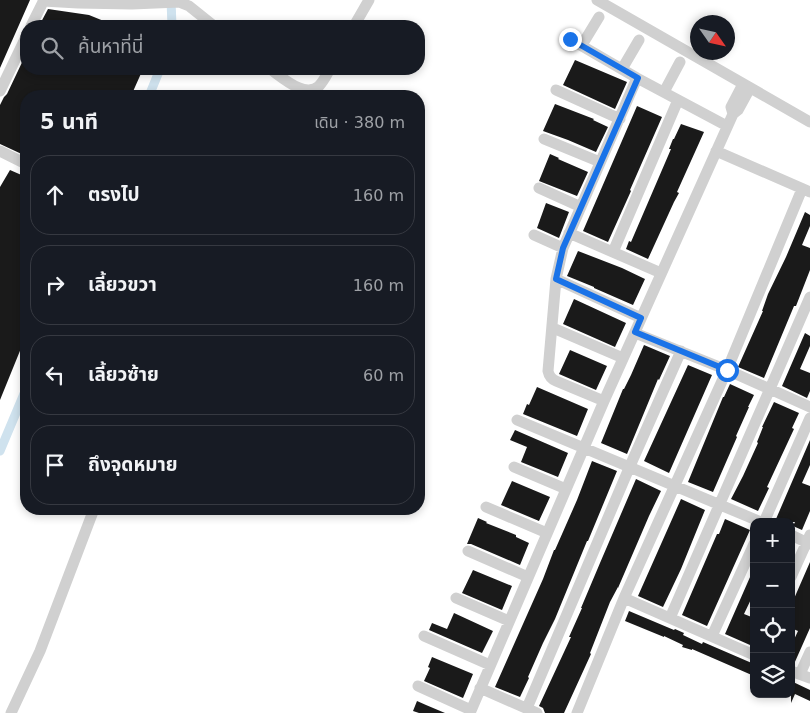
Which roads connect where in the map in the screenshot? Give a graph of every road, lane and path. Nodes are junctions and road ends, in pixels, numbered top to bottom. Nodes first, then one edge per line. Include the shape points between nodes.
1 (44, 0) edge
2 (369, 0) edge
3 (597, 0) edge
4 (599, 17) dead end
5 (34, 20) edge
6 (206, 20) edge
7 (357, 20) edge
8 (570, 39) dead end
9 (639, 40) dead end
10 (582, 45) junction
11 (20, 49) edge
12 (680, 62) dead end
13 (622, 69) junction
14 (279, 75) edge
15 (327, 75) edge
16 (638, 78) junction
17 (747, 86) junction
18 (307, 90) edge
19 (314, 90) edge
20 (556, 90) dead end
21 (0, 91) edge
22 (664, 92) junction
23 (678, 100) junction
24 (620, 119) junction
25 (810, 122) edge
26 (727, 126) junction
27 (544, 138) dead end
28 (716, 151) junction
29 (0, 152) edge
30 (20, 161) edge
31 (600, 162) junction
32 (539, 188) dead end
33 (806, 191) edge
34 (581, 207) junction
35 (569, 233) junction
36 (534, 235) dead end
37 (563, 248) junction
38 (613, 252) junction
39 (661, 273) junction
40 (556, 279) junction
41 (810, 297) edge
42 (641, 318) junction
43 (553, 328) junction
44 (635, 332) junction
45 (681, 352) junction
46 (623, 358) junction
47 (727, 370) junction
48 (770, 390) junction
49 (604, 402) junction
50 (810, 407) edge
51 (810, 418) edge
52 (517, 420) dead end
53 (584, 447) junction
54 (630, 466) junction
55 (514, 467) dead end
56 (675, 485) junction
57 (566, 489) junction
58 (719, 504) junction
59 (486, 507) dead end
60 (92, 515) edge
61 (752, 518) edge
62 (764, 518) edge
63 (547, 533) junction
64 (795, 536) edge
65 (809, 540) edge
66 (468, 551) dead end
67 (750, 553) edge
68 (795, 569) edge
69 (528, 577) junction
70 (456, 598) dead end
71 (624, 598) junction
72 (670, 618) junction
73 (509, 621) junction
74 (424, 636) dead end
75 (712, 636) junction
76 (810, 652) edge
77 (750, 653) edge
78 (490, 665) junction
79 (800, 674) edge
80 (418, 686) dead end
81 (480, 688) junction
82 (470, 711) edge
83 (532, 711) edge
84 (11, 713) edge
85 (577, 713) edge

1 - 5 street
1 - 6 street via 104,4 179,2
2 - 7 street
3 - 17 street
4 - 10 street
8 - 10 street
9 - 13 street
10 - 13 street
11 - 21 street
12 - 22 street
13 - 16 street
14 - 18 street
15 - 19 street
16 - 22 street
16 - 24 street
17 - 25 street
17 - 26 street via 738,110
20 - 24 street
22 - 23 street
23 - 26 street
23 - 38 street
24 - 31 street
26 - 28 street
27 - 31 street
28 - 33 street
28 - 39 street
29 - 30 street
31 - 34 street
32 - 34 street
33 - 47 street
34 - 35 street
35 - 37 street
35 - 38 street
36 - 37 street
37 - 40 street
38 - 39 street
39 - 42 street
40 - 42 street
40 - 43 street
41 - 48 street
42 - 44 street
43 - 46 street
43 - 49 street via 549,376
44 - 45 street
44 - 46 street
45 - 47 street
45 - 54 street
46 - 49 street
47 - 48 street
47 - 56 street
48 - 50 street
48 - 58 street
49 - 53 street
51 - 62 street
52 - 53 street
53 - 54 street
53 - 57 street
54 - 56 street
54 - 83 street
55 - 57 street
56 - 58 street
56 - 71 street
57 - 63 street
58 - 61 street
58 - 72 street
59 - 63 street
60 - 84 street via 40,651
63 - 69 street
64 - 65 street
65 - 68 street
66 - 69 street
67 - 75 street
69 - 73 street
70 - 73 street
71 - 72 street
71 - 85 street
72 - 75 street
73 - 78 street
74 - 78 street
75 - 77 street
76 - 79 street
78 - 81 street
80 - 82 street
81 - 82 street
81 - 83 street

